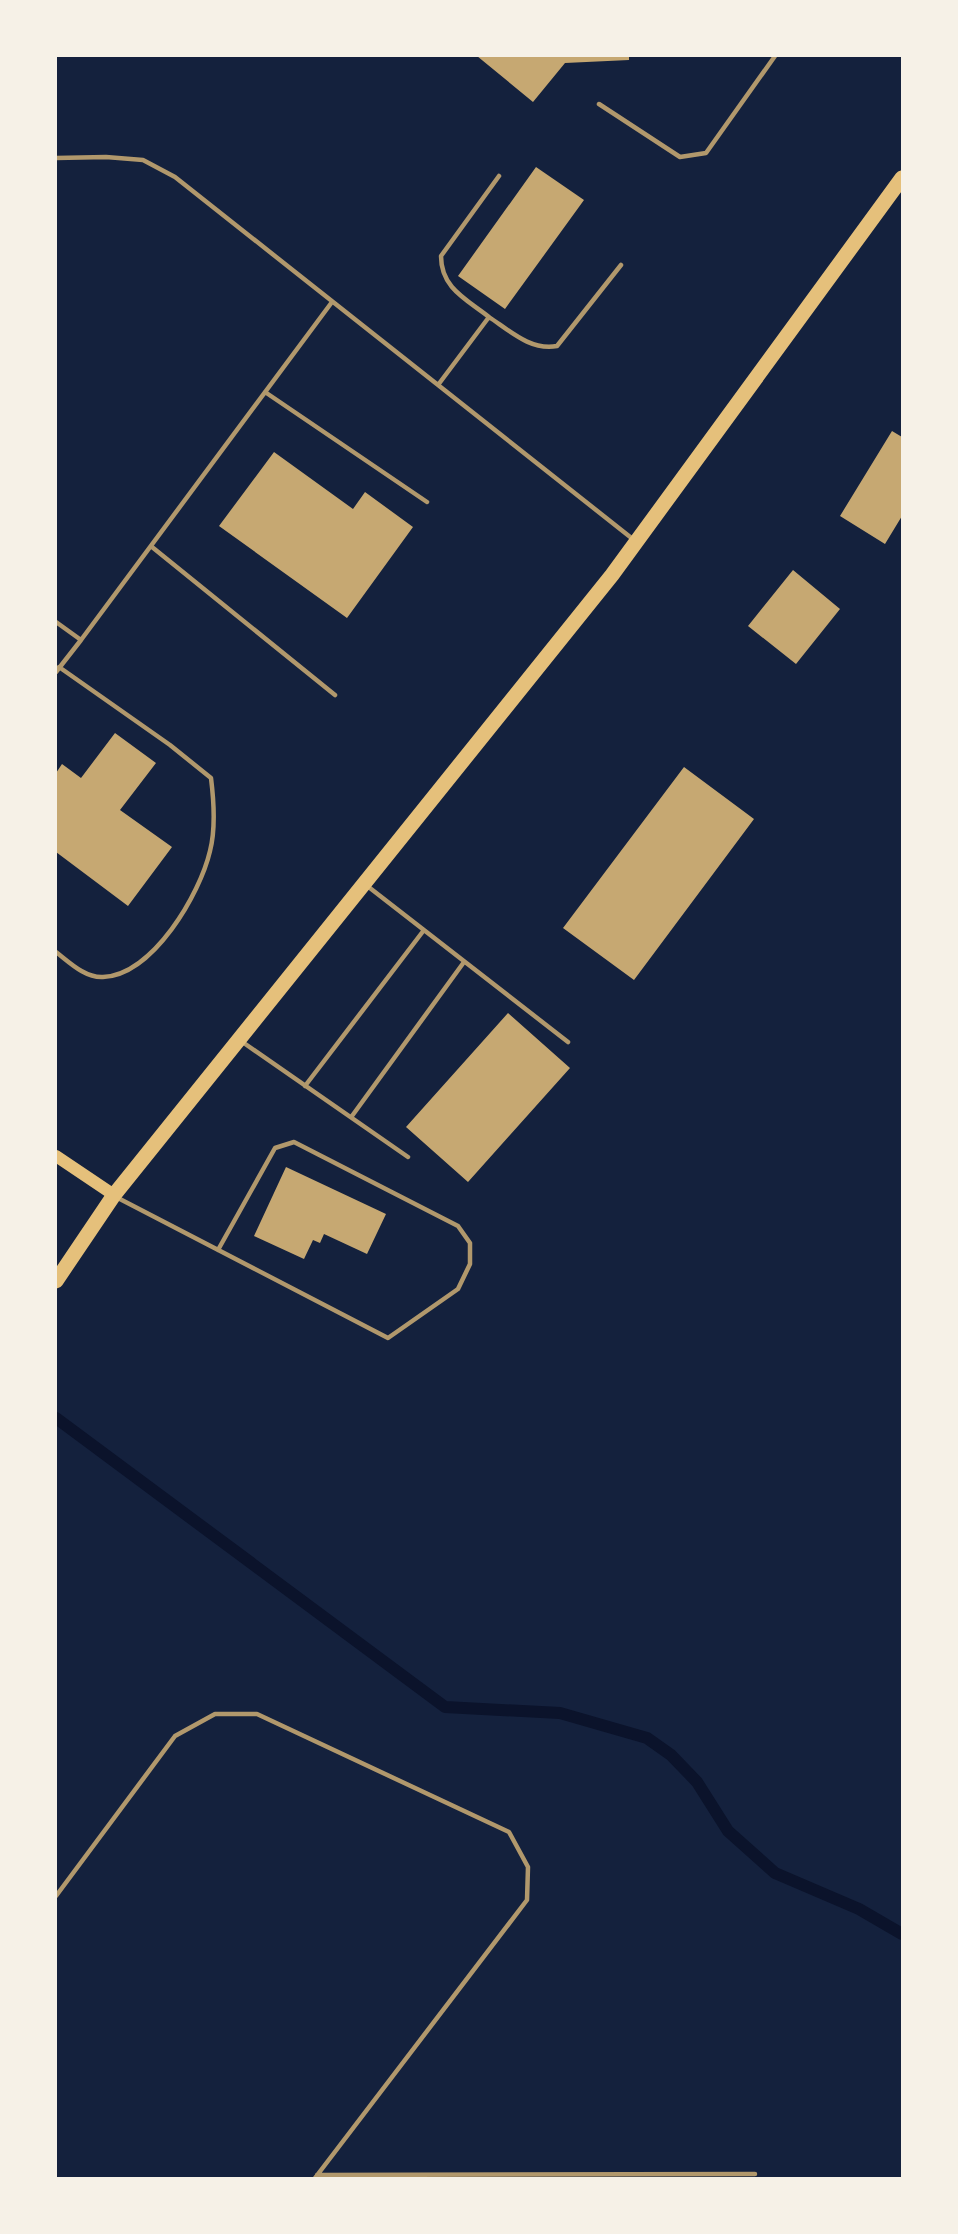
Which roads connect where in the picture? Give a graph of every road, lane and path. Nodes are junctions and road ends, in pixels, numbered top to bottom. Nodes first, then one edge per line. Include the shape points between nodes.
1 (775, 56) edge
2 (599, 104) dead end
3 (56, 158) edge
4 (499, 176) dead end
5 (903, 178) edge
6 (621, 264) dead end
7 (332, 302) junction
8 (489, 317) junction
9 (438, 385) junction
10 (266, 392) junction
11 (427, 502) dead end
12 (636, 542) junction
13 (152, 547) junction
14 (56, 622) edge
15 (81, 640) junction
16 (57, 670) edge
17 (335, 695) dead end
18 (364, 883) junction
19 (423, 930) junction
20 (56, 952) edge
21 (464, 962) junction
22 (239, 1039) junction
23 (568, 1042) dead end
24 (305, 1086) junction
25 (352, 1116) junction
26 (56, 1156) edge
27 (408, 1157) dead end
28 (114, 1195) junction
29 (218, 1250) junction
30 (56, 1281) edge
31 (56, 1896) edge
32 (755, 2174) dead end
33 (316, 2177) edge

1 - 2 lane via 706,153 680,157
3 - 7 lane via 143,160 175,177
4 - 8 lane via 441,256 441,270 448,286
5 - 12 main road
6 - 8 lane via 557,346 534,346
7 - 9 lane
7 - 10 lane
8 - 9 lane
9 - 12 lane
10 - 11 lane
10 - 13 lane
12 - 18 main road
13 - 15 lane
13 - 17 lane
14 - 15 lane
15 - 16 lane
16 - 20 lane via 170,745 211,778 214,808 211,849 202,879 162,943 129,971 102,978 81,971
18 - 19 lane
18 - 22 main road
19 - 21 lane
19 - 24 lane
21 - 23 lane
21 - 25 lane
22 - 24 lane
22 - 28 main road
24 - 25 lane
25 - 27 lane
26 - 28 main road
28 - 29 lane
28 - 30 main road
29 - 29 lane via 388,1338 458,1289 470,1264 470,1243 458,1226 294,1142 275,1148
31 - 33 lane via 175,1736 215,1714 257,1714 509,1832 528,1867 527,1900
32 - 33 lane

